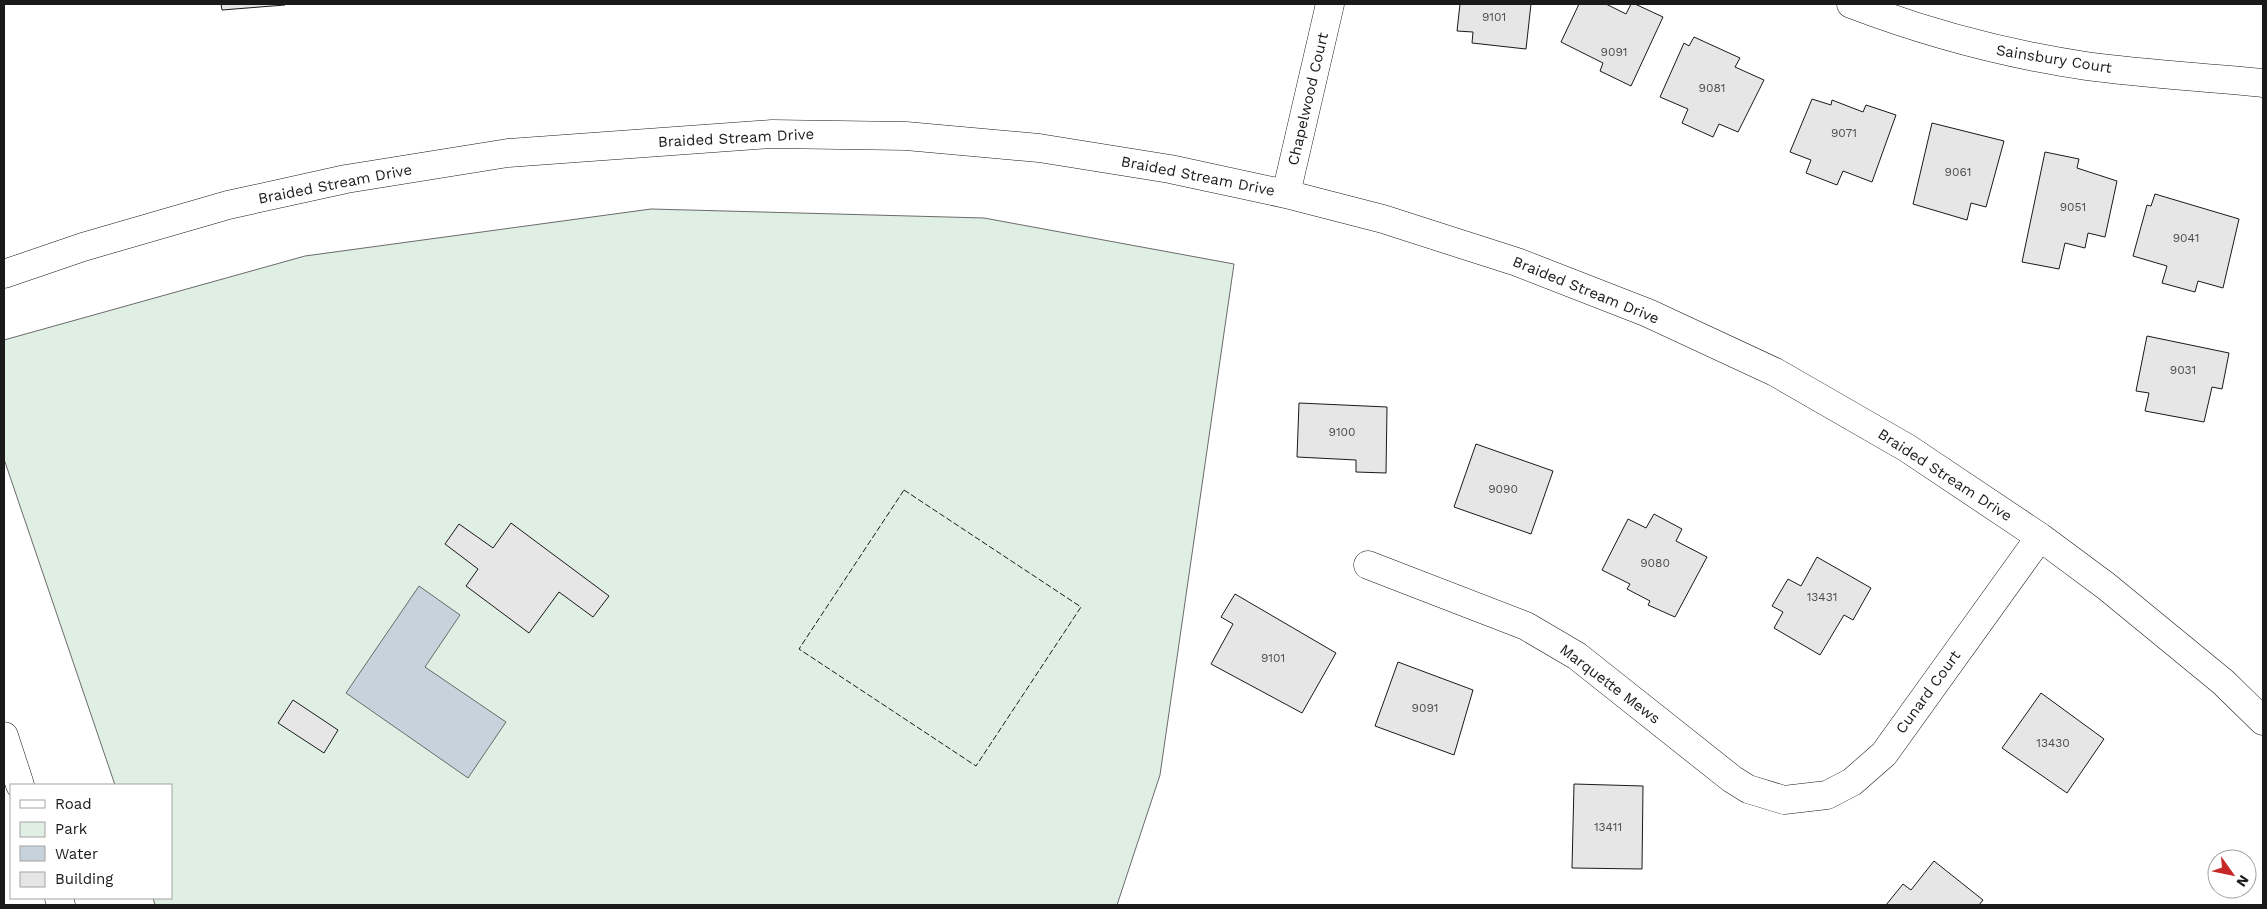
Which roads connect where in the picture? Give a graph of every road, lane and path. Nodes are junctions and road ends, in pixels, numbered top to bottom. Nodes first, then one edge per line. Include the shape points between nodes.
1 (1330, 4) edge
2 (1851, 4) edge
3 (2263, 83) edge
4 (1286, 194) junction
5 (4, 274) edge
6 (2040, 537) junction
7 (1368, 565) dead end
8 (2263, 721) edge
9 (4, 736) edge
10 (20, 784) edge
11 (1784, 800) joint

1 - 4 street, Chapelwood Court
2 - 3 street, Sainsbury Court via 1904,24 1994,49 2086,66
4 - 5 street, Braided Stream Drive via 1170,169 1039,148 906,136 772,134 508,153 346,179 228,205 83,246
4 - 6 street, Braided Stream Drive via 1383,219 1517,262 1648,313 1775,372 1907,448
6 - 8 street, Braided Stream Drive via 2224,682
6 - 11 street, Cunard Court via 1884,754 1852,782 1827,795
7 - 11 street, Marquette Mews via 1526,626 1577,656 1732,780 1748,789
9 - 10 street

